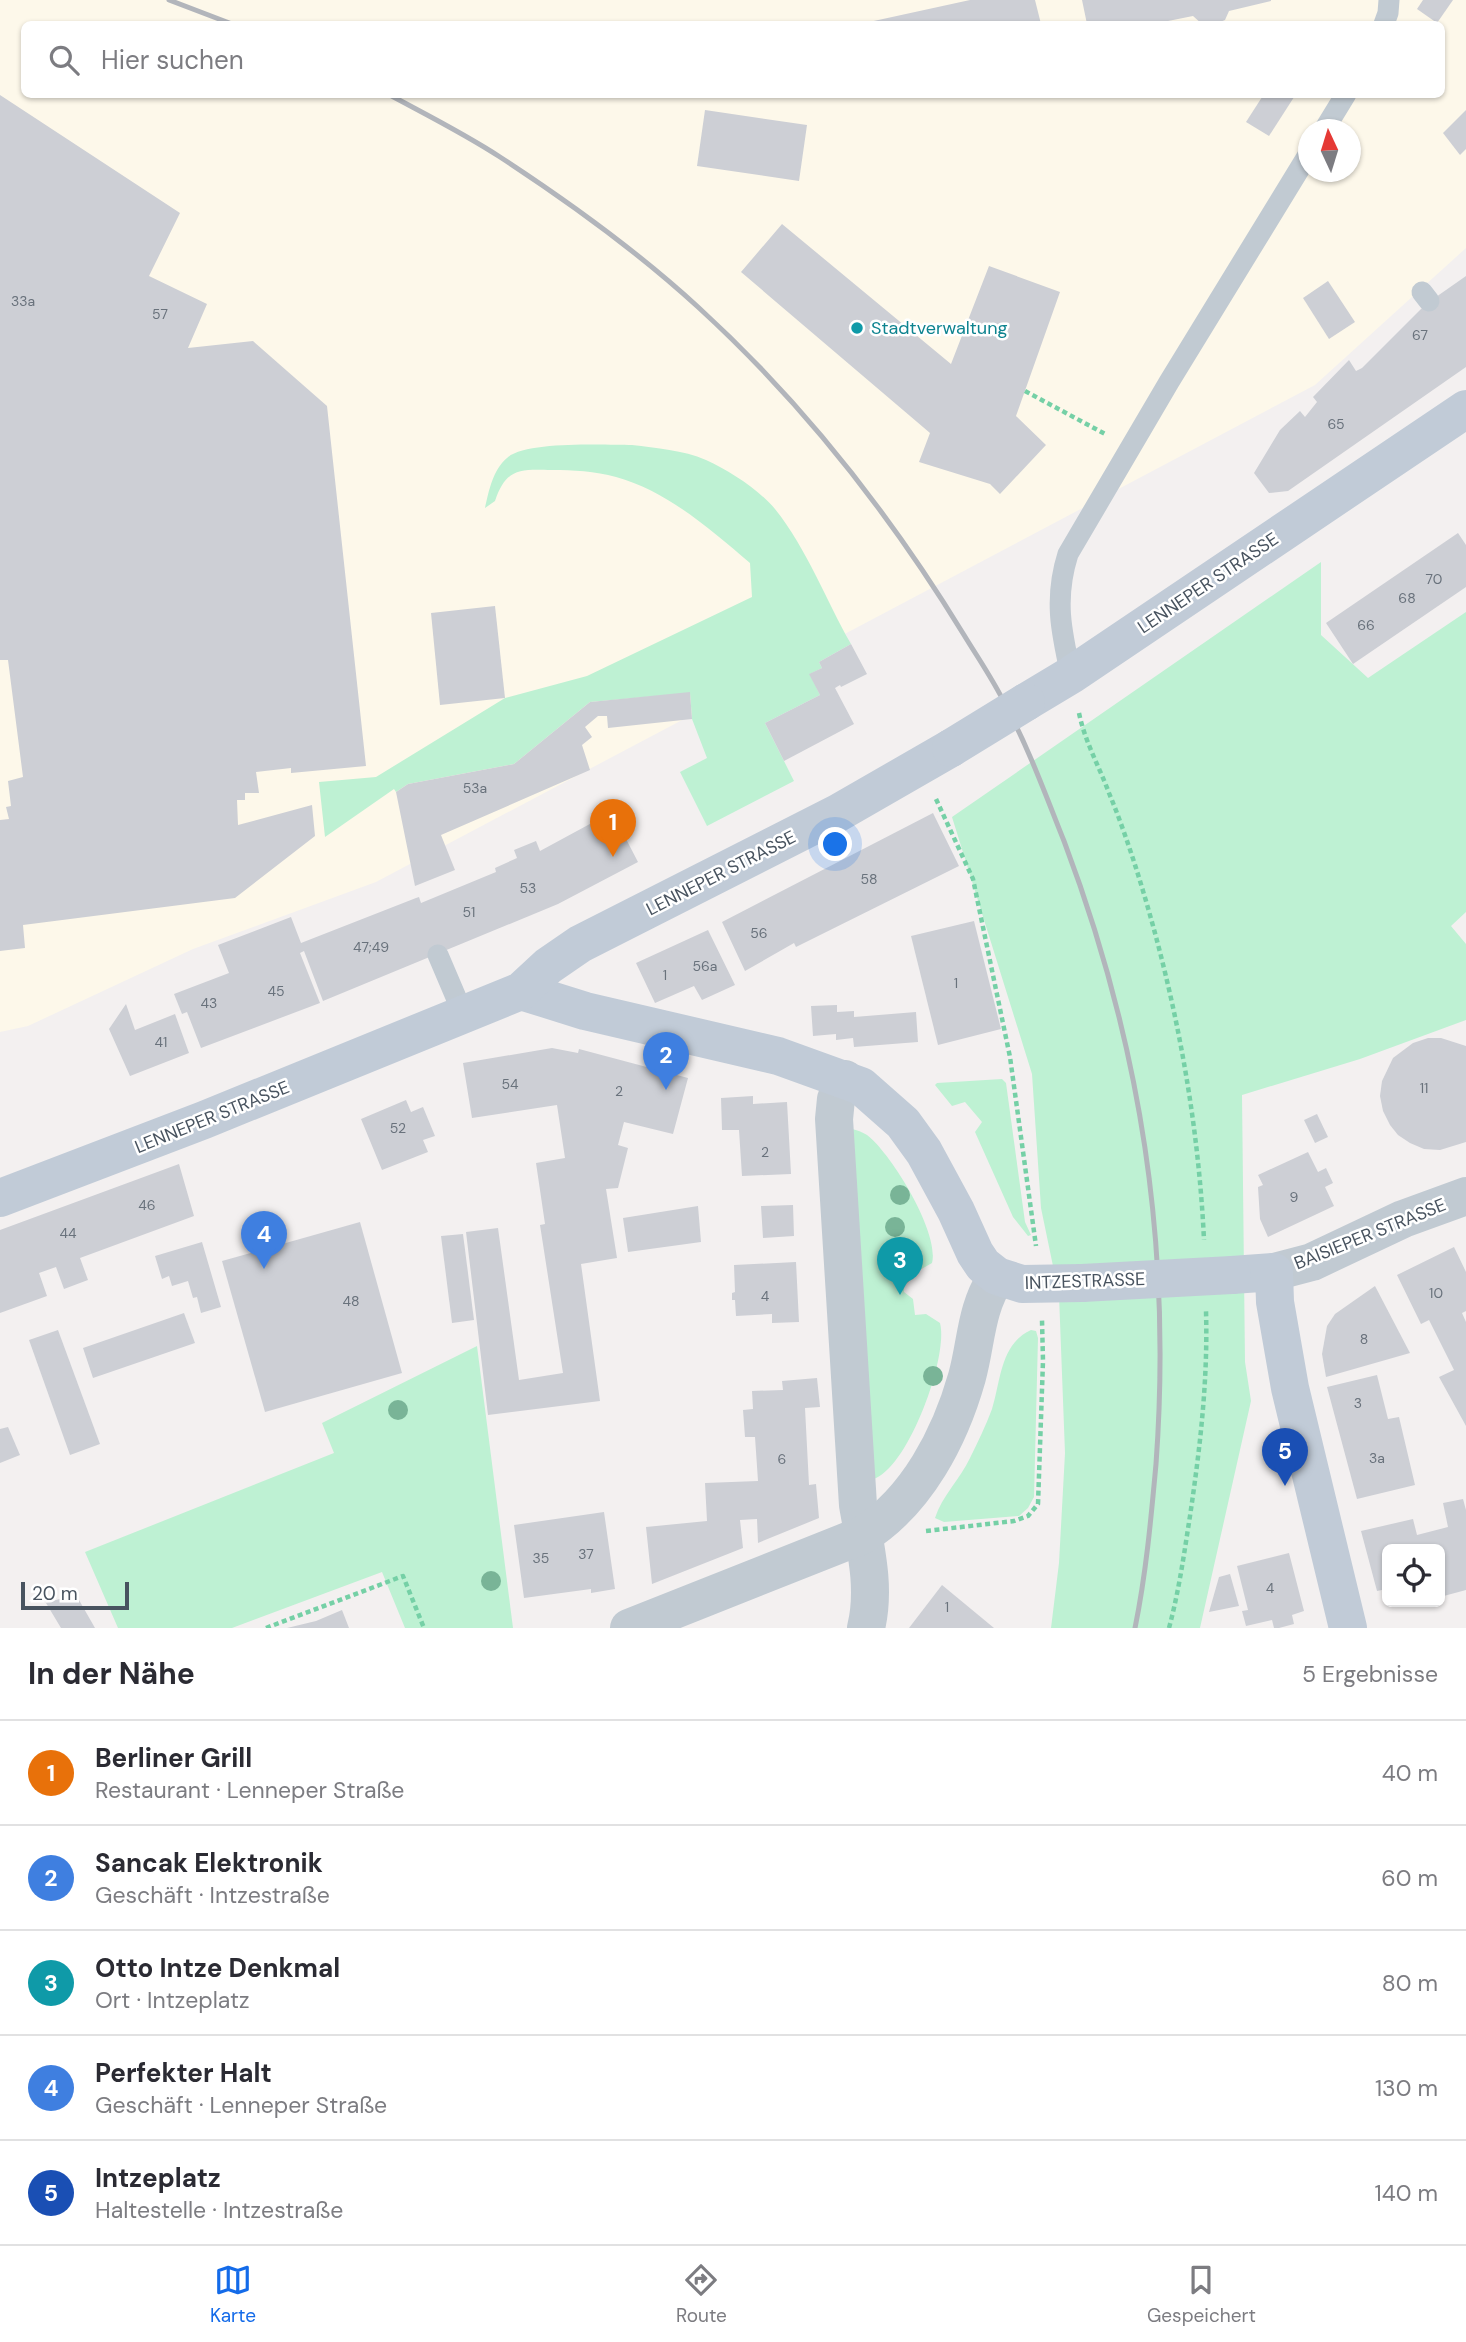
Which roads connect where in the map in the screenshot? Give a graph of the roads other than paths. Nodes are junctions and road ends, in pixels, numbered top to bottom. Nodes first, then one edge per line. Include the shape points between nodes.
1 (1390, 0) edge
2 (1385, 21) edge
3 (1344, 98) edge
4 (1331, 119) edge
5 (1298, 171) edge
6 (1466, 409) edge
7 (1071, 675) junction
8 (438, 955) dead end
9 (521, 991) junction
10 (464, 1016) junction
11 (845, 1079) junction
12 (1466, 1196) edge
13 (0, 1198) edge
14 (1273, 1272) junction
15 (997, 1276) junction
16 (863, 1535) junction
17 (629, 1628) edge
18 (866, 1628) edge
19 (1348, 1628) edge

1 - 2 lane
3 - 4 lane
5 - 7 lane via 1068,554 1059,604
6 - 7 main road, LENNEPER STRASSE
7 - 9 main road, LENNEPER STRASSE, bridge via 838,813 580,944
8 - 10 lane
9 - 10 main road, LENNEPER STRASSE
9 - 11 main road via 585,1011 778,1056
10 - 13 main road, LENNEPER STRASSE
11 - 15 main road via 861,1086 902,1123 924,1152 975,1253
11 - 16 street via 834,1119
12 - 14 street, BAISIEPER STRASSE via 1403,1219 1312,1262
14 - 15 main road, INTZESTRASSE, bridge via 1022,1284
14 - 19 main road via 1290,1388
15 - 16 street via 986,1293 967,1376 939,1447 895,1511
16 - 17 street
16 - 18 street via 869,1564

